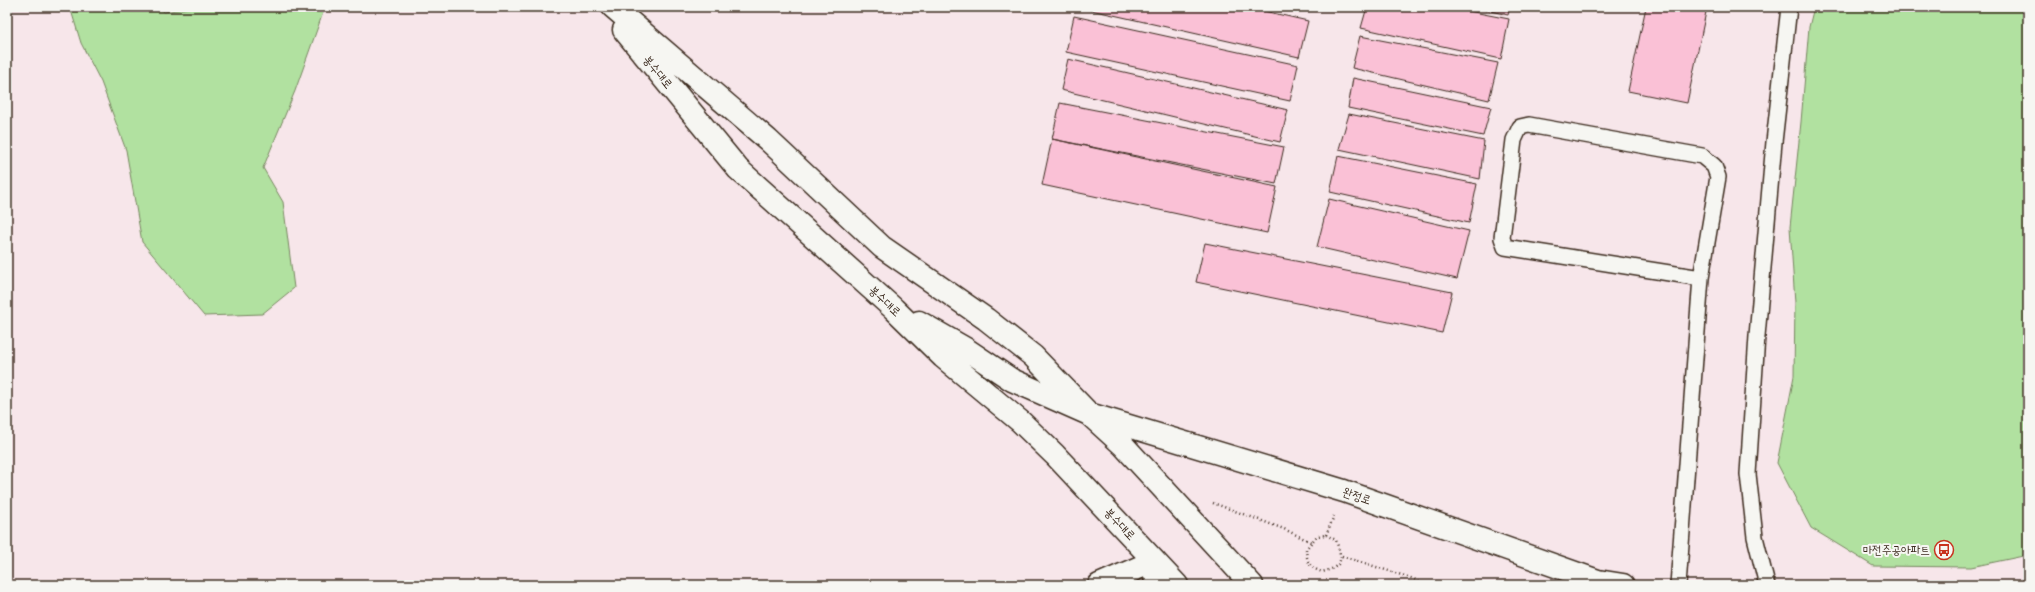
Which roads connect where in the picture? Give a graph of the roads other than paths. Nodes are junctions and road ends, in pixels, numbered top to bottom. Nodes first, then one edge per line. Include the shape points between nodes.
1 (606, 7) edge
2 (613, 7) edge
3 (1789, 7) edge
4 (1701, 278) junction
5 (894, 309) junction
6 (1089, 414) junction
7 (1154, 561) junction
8 (1589, 583) edge
9 (1099, 585) edge
10 (1156, 585) edge
11 (1177, 585) edge
12 (1252, 585) edge
13 (1623, 585) edge
14 (1678, 585) edge
15 (1767, 585) edge

1 - 5 main road, 봉수대로 via 738,169
2 - 6 main road via 768,140 882,247 986,319 1033,356
3 - 15 lane via 1774,142 1748,474 1755,537
4 - 4 lane via 1718,178 1714,166 1702,156 1529,125 1520,127 1514,140 1511,162 1502,238 1505,247
4 - 14 lane
5 - 6 main road via 966,349 1012,380
5 - 7 main road, 봉수대로 via 943,357 1021,422
6 - 8 main road, 완정로 via 1344,491
6 - 12 main road via 1123,445
7 - 9 main road
7 - 10 main road
7 - 11 main road, 봉수대로
8 - 13 main road, 완정로

